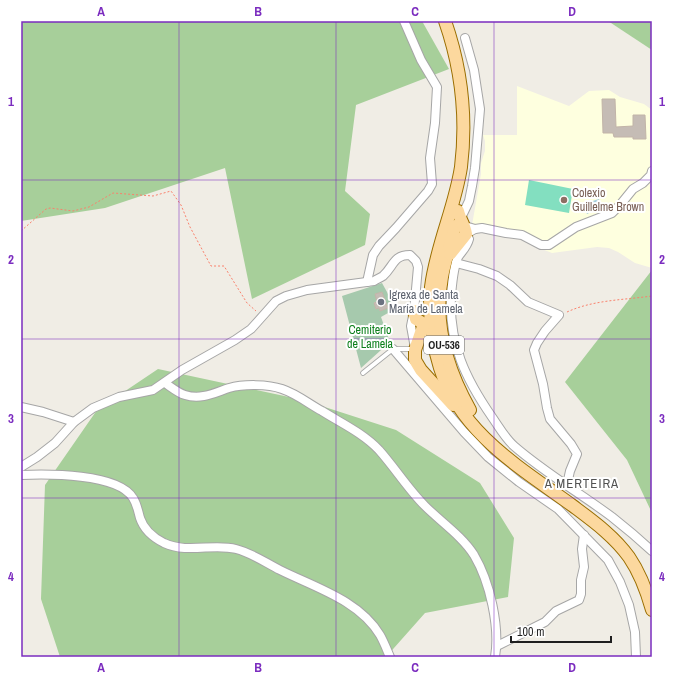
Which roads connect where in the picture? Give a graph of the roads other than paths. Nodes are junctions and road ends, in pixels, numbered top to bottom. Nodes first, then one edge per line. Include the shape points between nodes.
1 (404, 21) edge
2 (445, 21) edge
3 (452, 21) edge
4 (465, 38) dead end
5 (652, 171) edge
6 (465, 225) junction
7 (453, 232) junction
8 (456, 263) junction
9 (440, 270) junction
10 (367, 282) junction
11 (414, 310) junction
12 (430, 323) junction
13 (393, 349) junction
14 (415, 350) junction
15 (442, 365) junction
16 (363, 373) dead end
17 (419, 373) junction
18 (165, 383) junction
19 (21, 407) edge
20 (468, 415) junction
21 (74, 422) junction
22 (21, 467) edge
23 (21, 475) edge
24 (574, 490) junction
25 (584, 534) junction
26 (652, 550) edge
27 (652, 590) edge
28 (652, 610) edge
29 (497, 646) junction
30 (390, 657) edge
31 (494, 657) edge
32 (636, 657) edge

1 - 10 street via 421,60 437,87 430,158 432,184 372,255
2 - 9 main road, OU-536 via 460,79 463,122 461,167
3 - 6 main road, OU-536 via 462,63 468,106
4 - 6 street via 474,70 480,109 475,168
5 - 6 street via 612,213 576,227 549,245 541,245 522,235
6 - 7 main road, OU-536
6 - 7 main road
6 - 8 street via 468,245
6 - 9 main road
7 - 9 main road, OU-536
8 - 24 street via 451,295 452,326 457,351 470,381 493,420 513,445
8 - 24 street via 497,276 528,302 559,315 544,331 534,350 550,419 577,454 568,480
9 - 12 main road via 437,297
9 - 20 main road, OU-536 via 439,318 442,339 450,370
10 - 11 street via 383,275 402,255 410,255 418,267
10 - 18 street via 307,290 286,296 276,301 250,329 188,366
11 - 12 main road via 416,319
11 - 14 street via 411,326
12 - 14 main road
12 - 15 main road, OU-536
13 - 14 lane
13 - 16 lane
13 - 17 street
14 - 17 main road
15 - 17 main road via 430,372
15 - 20 main road
17 - 20 main road
17 - 25 street via 464,432 488,457 558,509
18 - 21 street via 153,390 105,402
18 - 29 street via 184,395 199,398 230,388 269,386 282,389 366,438 379,450 414,495 474,555 492,598
19 - 21 street
20 - 27 main road, OU-536 via 503,447 612,530 644,570
20 - 28 main road, OU-536 via 481,436 502,455 595,522 617,543 629,558 642,582
21 - 22 street via 55,443
23 - 30 street via 92,478 120,486 133,498 140,520 153,537 172,546 188,549 237,549 322,588 372,623
24 - 26 street
25 - 29 street via 584,567 579,600 556,612 545,622
25 - 32 street via 608,560 630,605
29 - 31 street

